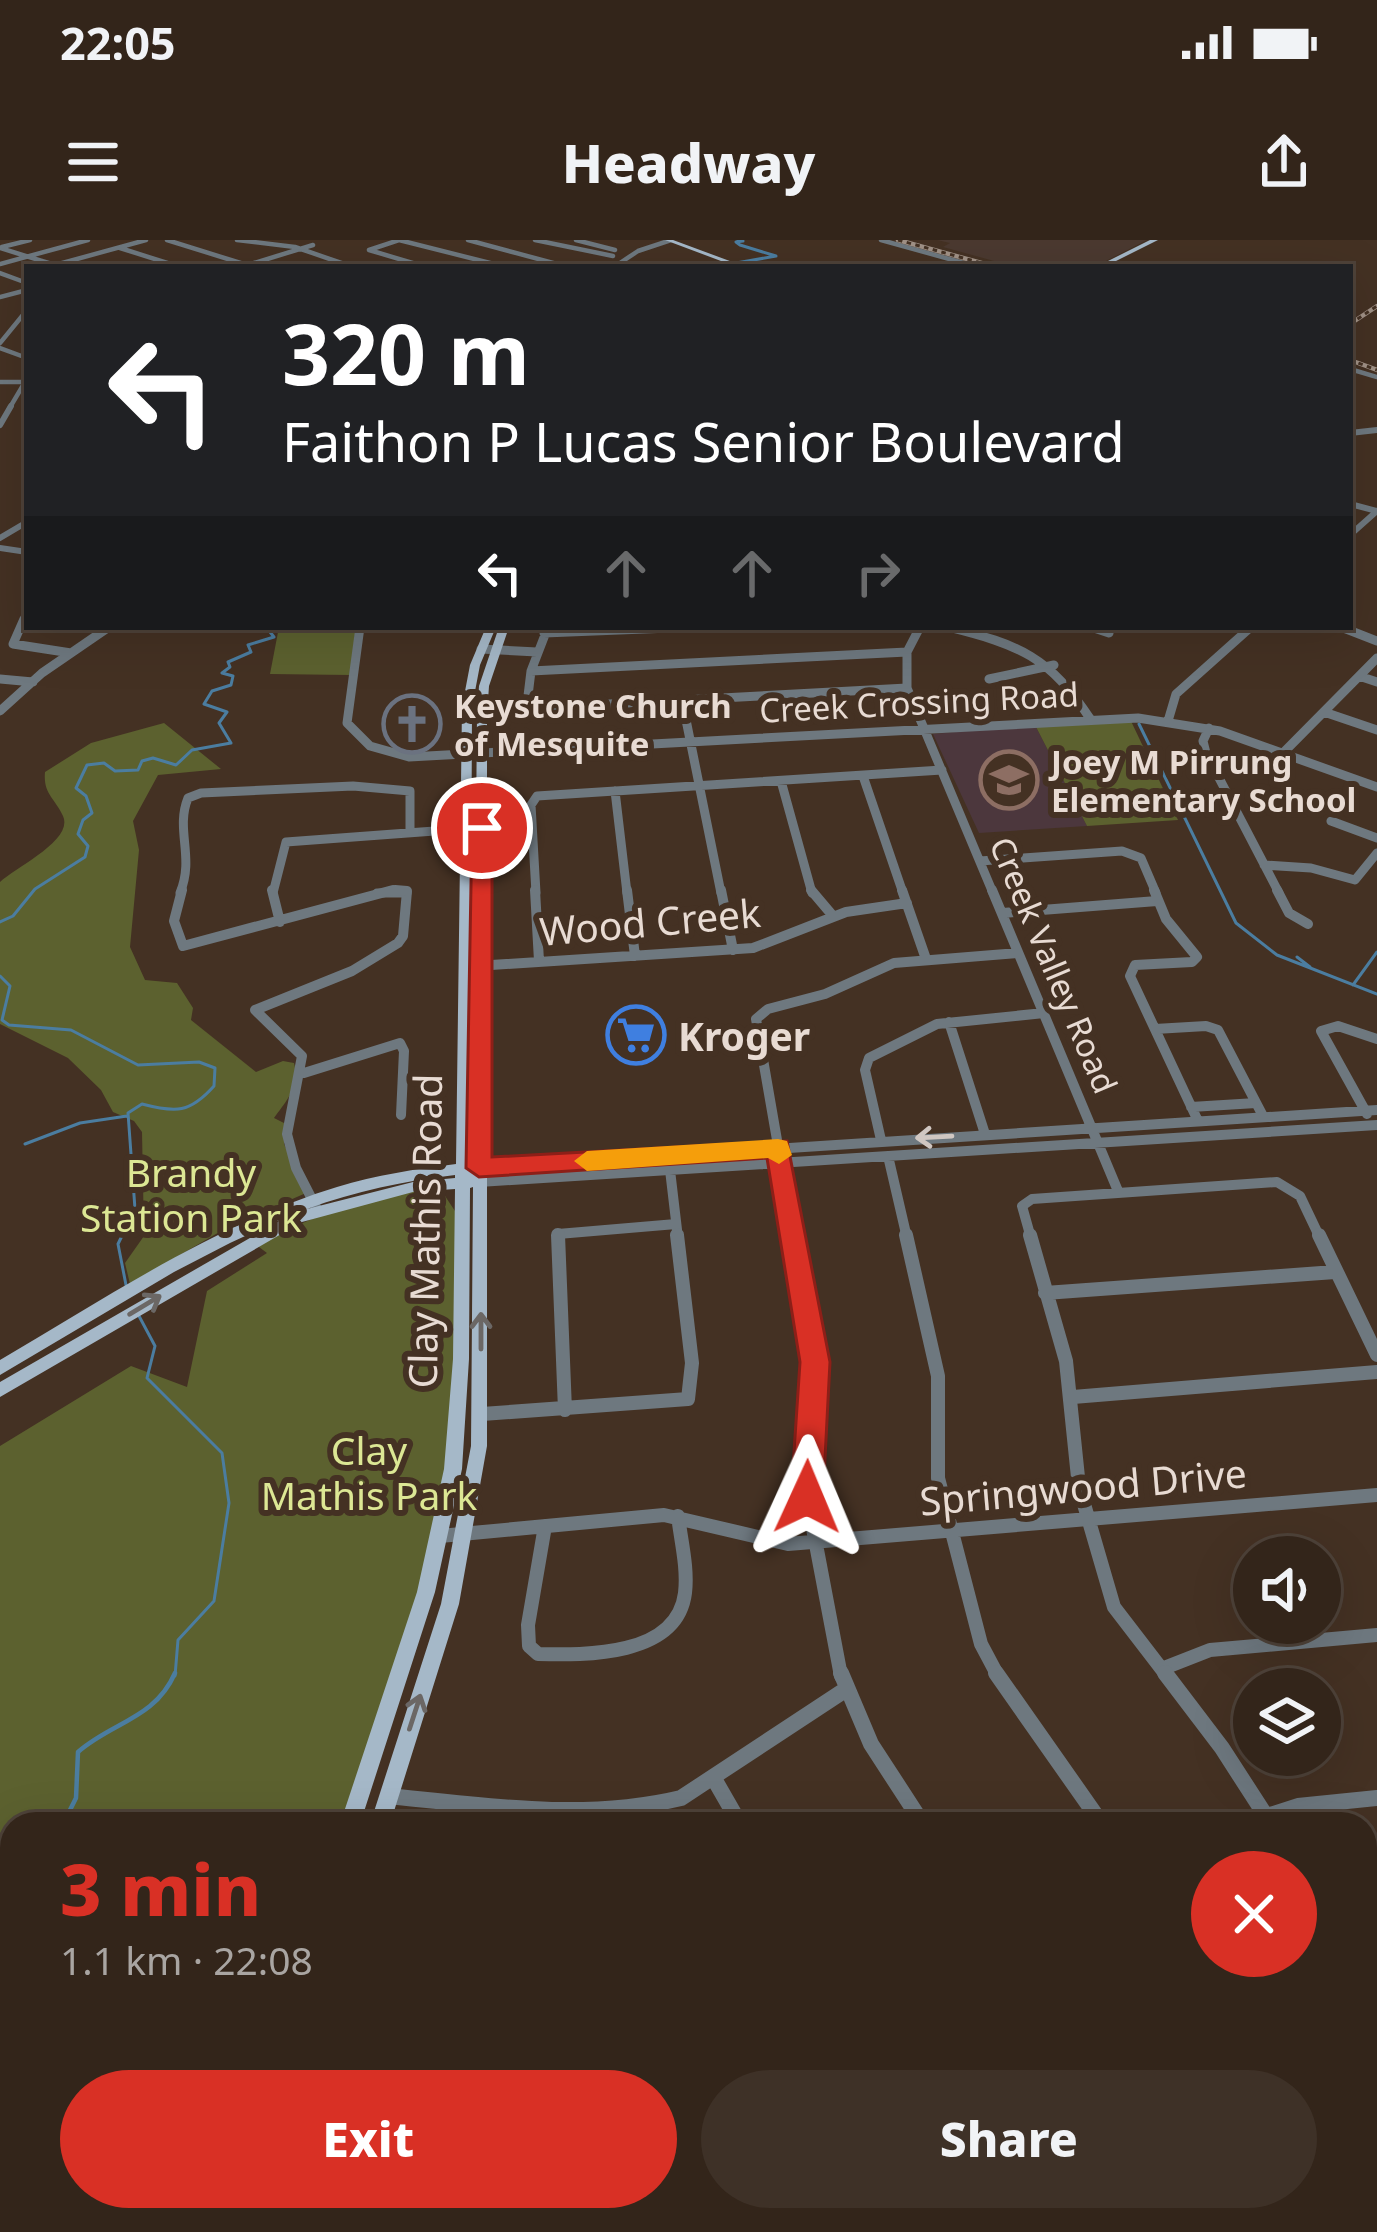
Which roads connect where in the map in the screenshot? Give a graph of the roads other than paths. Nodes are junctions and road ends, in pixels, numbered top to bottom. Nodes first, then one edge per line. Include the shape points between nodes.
1 (30, 240) edge
2 (88, 240) edge
3 (146, 240) edge
4 (167, 240) edge
5 (237, 240) edge
6 (399, 240) edge
7 (468, 240) edge
8 (535, 240) edge
9 (561, 240) edge
10 (576, 240) edge
11 (881, 240) edge
12 (666, 241) edge
13 (626, 242) edge
14 (1155, 242) edge
15 (550, 244) junction
16 (313, 245) dead end
17 (0, 248) edge
18 (119, 248) junction
19 (650, 248) junction
20 (300, 249) junction
21 (520, 254) junction
22 (634, 254) junction
23 (26, 256) junction
24 (614, 256) dead end
25 (330, 260) junction
26 (554, 263) joint
27 (0, 264) edge
28 (50, 264) edge
29 (57, 264) edge
30 (170, 264) edge
31 (238, 264) edge
32 (251, 264) edge
33 (318, 264) edge
34 (343, 264) edge
35 (415, 264) edge
36 (489, 264) edge
37 (500, 264) edge
38 (558, 264) edge
39 (619, 264) edge
40 (730, 264) edge
41 (967, 264) edge
42 (1109, 264) edge
43 (24, 314) edge
44 (0, 345) edge
45 (17, 357) junction
46 (24, 358) edge
47 (3, 363) dead end
48 (24, 384) edge
49 (13, 401) junction
50 (0, 402) edge
51 (0, 424) edge
52 (1377, 511) edge
53 (1353, 532) edge
54 (24, 620) edge
55 (105, 630) edge
56 (360, 630) edge
57 (491, 630) edge
58 (502, 630) edge
59 (546, 630) edge
60 (918, 630) edge
61 (968, 630) edge
62 (1100, 630) edge
63 (1248, 630) edge
64 (1348, 630) edge
65 (1108, 633) dead end
66 (1377, 641) edge
67 (488, 649) junction
68 (537, 652) junction
69 (907, 652) junction
70 (71, 653) junction
71 (1377, 658) edge
72 (1054, 665) junction
73 (532, 671) junction
74 (1359, 676) junction
75 (0, 679) edge
76 (989, 679) dead end
77 (33, 682) junction
78 (1377, 682) edge
79 (907, 688) junction
80 (682, 700) junction
81 (0, 711) edge
82 (1324, 712) junction
83 (1090, 720) junction
84 (1168, 721) junction
85 (926, 728) junction
86 (1209, 728) junction
87 (1377, 730) edge
88 (690, 742) junction
89 (1283, 753) junction
90 (482, 754) junction
91 (467, 755) junction
92 (942, 770) junction
93 (863, 776) junction
94 (782, 781) junction
95 (699, 786) junction
96 (1377, 787) edge
97 (615, 791) junction
98 (1331, 821) dead end
99 (482, 828) junction
100 (466, 829) junction
101 (410, 831) junction
102 (1377, 838) edge
103 (1377, 853) edge
104 (980, 861) junction
105 (1264, 865) junction
106 (1157, 901) junction
107 (908, 903) junction
108 (482, 905) junction
109 (464, 906) junction
110 (1003, 914) junction
111 (832, 916) junction
112 (280, 922) junction
113 (1308, 924) dead end
114 (733, 950) junction
115 (1018, 953) junction
116 (635, 956) junction
117 (926, 958) junction
118 (539, 961) junction
119 (483, 965) junction
120 (463, 967) junction
121 (1044, 1013) junction
122 (949, 1022) junction
123 (482, 1028) junction
124 (1155, 1029) junction
125 (463, 1030) junction
126 (1377, 1039) edge
127 (304, 1073) junction
128 (481, 1083) junction
129 (462, 1084) junction
130 (1256, 1102) junction
131 (1192, 1107) junction
132 (1371, 1110) edge
133 (401, 1115) dead end
134 (1263, 1116) junction
135 (1198, 1121) junction
136 (1376, 1127) edge
137 (1093, 1129) junction
138 (985, 1134) junction
139 (881, 1140) junction
140 (1100, 1144) junction
141 (780, 1155) junction
142 (888, 1156) junction
143 (639, 1165) junction
144 (670, 1170) junction
145 (470, 1176) junction
146 (1118, 1191) junction
147 (314, 1203) junction
148 (676, 1224) junction
149 (1335, 1272) junction
150 (1046, 1293) junction
151 (90, 1327) junction
152 (1377, 1355) edge
153 (0, 1368) edge
154 (1377, 1372) edge
155 (0, 1390) edge
156 (1073, 1397) junction
157 (565, 1410) junction
158 (482, 1414) junction
159 (1377, 1495) edge
160 (679, 1516) junction
161 (1085, 1519) junction
162 (545, 1526) junction
163 (950, 1529) junction
164 (464, 1535) junction
165 (440, 1536) junction
166 (814, 1541) junction
167 (1377, 1635) edge
168 (1164, 1668) junction
169 (845, 1690) junction
170 (713, 1777) junction
171 (389, 1796) junction
172 (1377, 1798) edge
173 (354, 1812) edge
174 (384, 1812) edge
175 (733, 1812) edge
176 (915, 1812) edge
177 (1094, 1812) edge
178 (1263, 1812) edge
179 (1286, 1812) edge

1 - 17 street
2 - 23 street
3 - 18 street
4 - 31 street
5 - 20 street
6 - 35 street via 369,251
6 - 36 street
7 - 21 street
8 - 15 street
9 - 15 street
10 - 22 street
11 - 41 street
12 - 19 street
12 - 40 main road
13 - 19 street
14 - 42 main road
15 - 21 street
15 - 24 street
16 - 20 street
17 - 23 street
18 - 29 street
18 - 30 street
19 - 22 street
20 - 25 street
20 - 32 street
21 - 26 street
21 - 37 street
22 - 39 street
23 - 27 street
23 - 28 street
25 - 33 street
25 - 34 street
26 - 38 street
43 - 44 street
44 - 45 street
45 - 46 street
45 - 47 street
48 - 49 street
49 - 50 street
49 - 51 street
52 - 53 street
54 - 70 street via 14,644
55 - 70 street
56 - 91 street, Creek Crossing Road via 346,718 353,734 409,757
57 - 67 main road, Clay Mathis Road
58 - 67 main road, Clay Mathis Road
59 - 68 street
60 - 69 street, Creek Valley Road
61 - 72 street via 1002,635
62 - 65 street
63 - 84 street via 1175,694
64 - 66 street
67 - 68 street
67 - 90 main road, Clay Mathis Road
67 - 91 main road, Clay Mathis Road via 468,694
68 - 73 street
69 - 73 street
69 - 79 street, Creek Valley Road
70 - 77 street
71 - 74 street
72 - 76 street
72 - 83 street
73 - 80 street via 530,707
74 - 78 street
74 - 82 street
75 - 77 street
77 - 81 street
79 - 80 street
79 - 85 street, Creek Valley Road
80 - 88 street
82 - 87 street
82 - 89 street
83 - 84 street, Creek Crossing Road
83 - 85 street, Creek Crossing Road
84 - 86 street, Creek Crossing Road
85 - 88 street, Creek Crossing Road
85 - 92 street, Creek Valley Road
86 - 89 street, Creek Crossing Road
86 - 105 street via 1206,753
88 - 90 street, Creek Crossing Road
88 - 95 street
89 - 96 street, Creek Crossing Road
90 - 91 street, Creek Crossing Road
90 - 99 main road, Clay Mathis Road
91 - 100 main road, Clay Mathis Road
92 - 93 street
92 - 104 street, Creek Valley Road
93 - 94 street
93 - 107 street
94 - 95 street
94 - 111 street via 813,896
95 - 97 street
95 - 114 street
97 - 116 street
97 - 118 street via 534,798
98 - 102 street
99 - 100 street
99 - 108 main road, Clay Mathis Road
100 - 101 street
100 - 109 main road, Clay Mathis Road
101 - 112 street via 286,842 272,891
101 - 112 street via 411,792 404,789 192,795 181,814 189,862 174,910 183,946
103 - 105 street via 1355,880
104 - 106 street via 1132,852
104 - 110 street, Creek Valley Road
105 - 113 street via 1288,913
106 - 110 street
106 - 124 street via 1197,957 1130,968
107 - 111 street, Wood Creek
107 - 117 street
108 - 109 main road
108 - 119 main road, Clay Mathis Road
109 - 120 main road, Clay Mathis Road
110 - 115 street, Creek Valley Road
111 - 114 street, Wood Creek via 768,945
112 - 127 street via 404,889 398,943 255,1010 295,1045
114 - 116 street, Wood Creek
115 - 117 street
115 - 121 street, Creek Valley Road
116 - 118 street, Wood Creek
117 - 141 street via 759,1014
118 - 119 street, Wood Creek
119 - 120 street, Wood Creek
119 - 123 main road, Clay Mathis Road
120 - 125 main road, Clay Mathis Road
121 - 122 street
121 - 137 street, Creek Valley Road
122 - 138 street
122 - 139 street via 866,1062
123 - 125 main road
123 - 128 main road, Clay Mathis Road
124 - 130 street via 1218,1030
124 - 131 street
125 - 129 main road, Clay Mathis Road
126 - 132 street via 1338,1026 1321,1031
127 - 133 street via 400,1043
127 - 147 street via 288,1135
128 - 129 main road
128 - 145 main road, Clay Mathis Road
129 - 145 main road, Clay Mathis Road
130 - 131 street
130 - 134 street
131 - 135 street
132 - 134 street
132 - 136 street
134 - 135 street
135 - 137 street
136 - 140 street
137 - 138 street
137 - 140 street, Creek Valley Road
138 -> 139 street
139 - 141 street
140 - 142 street
140 - 146 street, Creek Valley Road
141 - 142 street
141 - 143 street
141 - 144 street
141 - 166 street via 815,1362 806,1471
142 - 163 street via 930,1330 938,1478
143 - 144 street
143 - 145 street
144 - 148 street
145 - 147 main road via 388,1177
158 -> 145 main road, Clay Mathis Road
145 - 165 main road, Clay Mathis Road via 453,1468
146 - 149 street via 1283,1183 1300,1196
146 - 150 street via 1022,1206
147 - 151 main road
148 - 157 street via 558,1234
148 - 157 street via 692,1363 688,1399
149 - 150 street
149 - 152 street
150 - 156 street
151 - 153 main road
151 - 155 main road
154 - 156 street
156 - 161 street
157 - 158 street
158 - 164 main road, Clay Mathis Road
159 - 161 street, Springwood Drive
160 - 162 street, Springwood Drive
160 - 162 street via 679,1611 630,1648 596,1655 538,1654 529,1646
160 - 166 street, Springwood Drive via 761,1542
161 - 163 street, Springwood Drive
161 - 168 street via 1114,1607
162 - 164 street, Springwood Drive
163 - 166 street, Springwood Drive
163 - 177 street via 995,1672
164 - 165 street, Springwood Drive
171 -> 164 main road, Clay Mathis Road
165 - 173 main road, Clay Mathis Road
166 - 169 street
167 - 168 street via 1210,1651
168 - 178 street
169 - 170 street
169 - 176 street
170 - 171 street via 680,1798 636,1808
170 - 175 street
171 - 174 main road, Clay Mathis Road
172 - 179 street

